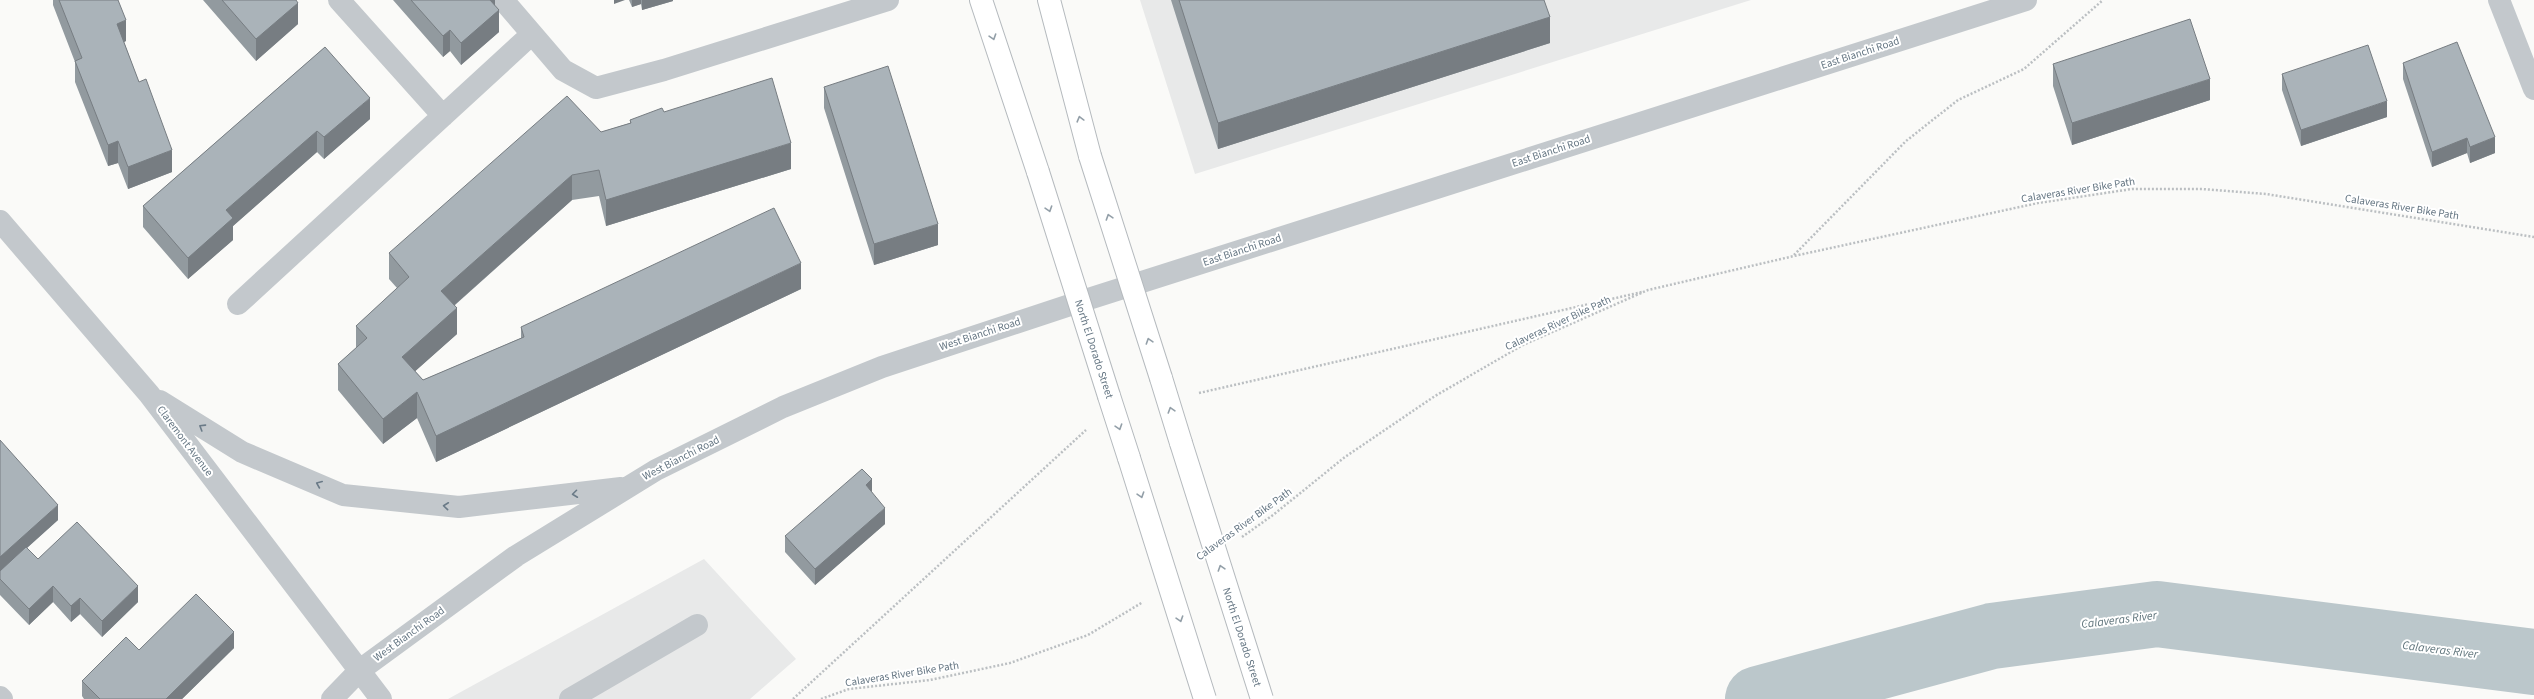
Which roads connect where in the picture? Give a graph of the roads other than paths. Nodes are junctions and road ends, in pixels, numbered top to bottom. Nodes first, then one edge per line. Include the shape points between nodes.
1 (340, 0) edge
2 (503, 0) edge
3 (888, 0) edge
4 (981, 0) edge
5 (1049, 0) edge
6 (2026, 0) edge
7 (2499, 0) edge
8 (532, 34) junction
9 (2534, 89) edge
10 (443, 116) junction
11 (0, 222) edge
12 (1076, 303) joint
13 (238, 304) dead end
14 (149, 394) junction
15 (628, 487) junction
16 (697, 626) dead end
17 (360, 670) junction
18 (332, 699) edge
19 (381, 699) edge
20 (570, 699) edge
21 (1205, 699) edge
22 (1262, 699) edge

1 - 10 street
2 - 8 street
3 - 8 street via 664,70 596,88 563,70
4 -> 21 main road, North El Dorado Street, bridge
22 -> 5 main road, North El Dorado Street, bridge via 1090,156
6 - 12 street, East Bianchi Road
7 - 9 street
8 - 10 street
10 - 13 street
11 - 14 street, Claremont Avenue
12 - 15 street, West Bianchi Road via 882,367 783,407 656,470
15 -> 14 street via 459,508 343,495 242,452
14 - 17 street, Claremont Avenue
15 - 17 street, West Bianchi Road via 516,556
16 - 20 street
17 - 18 street, West Bianchi Road
17 - 19 street, Claremont Avenue

